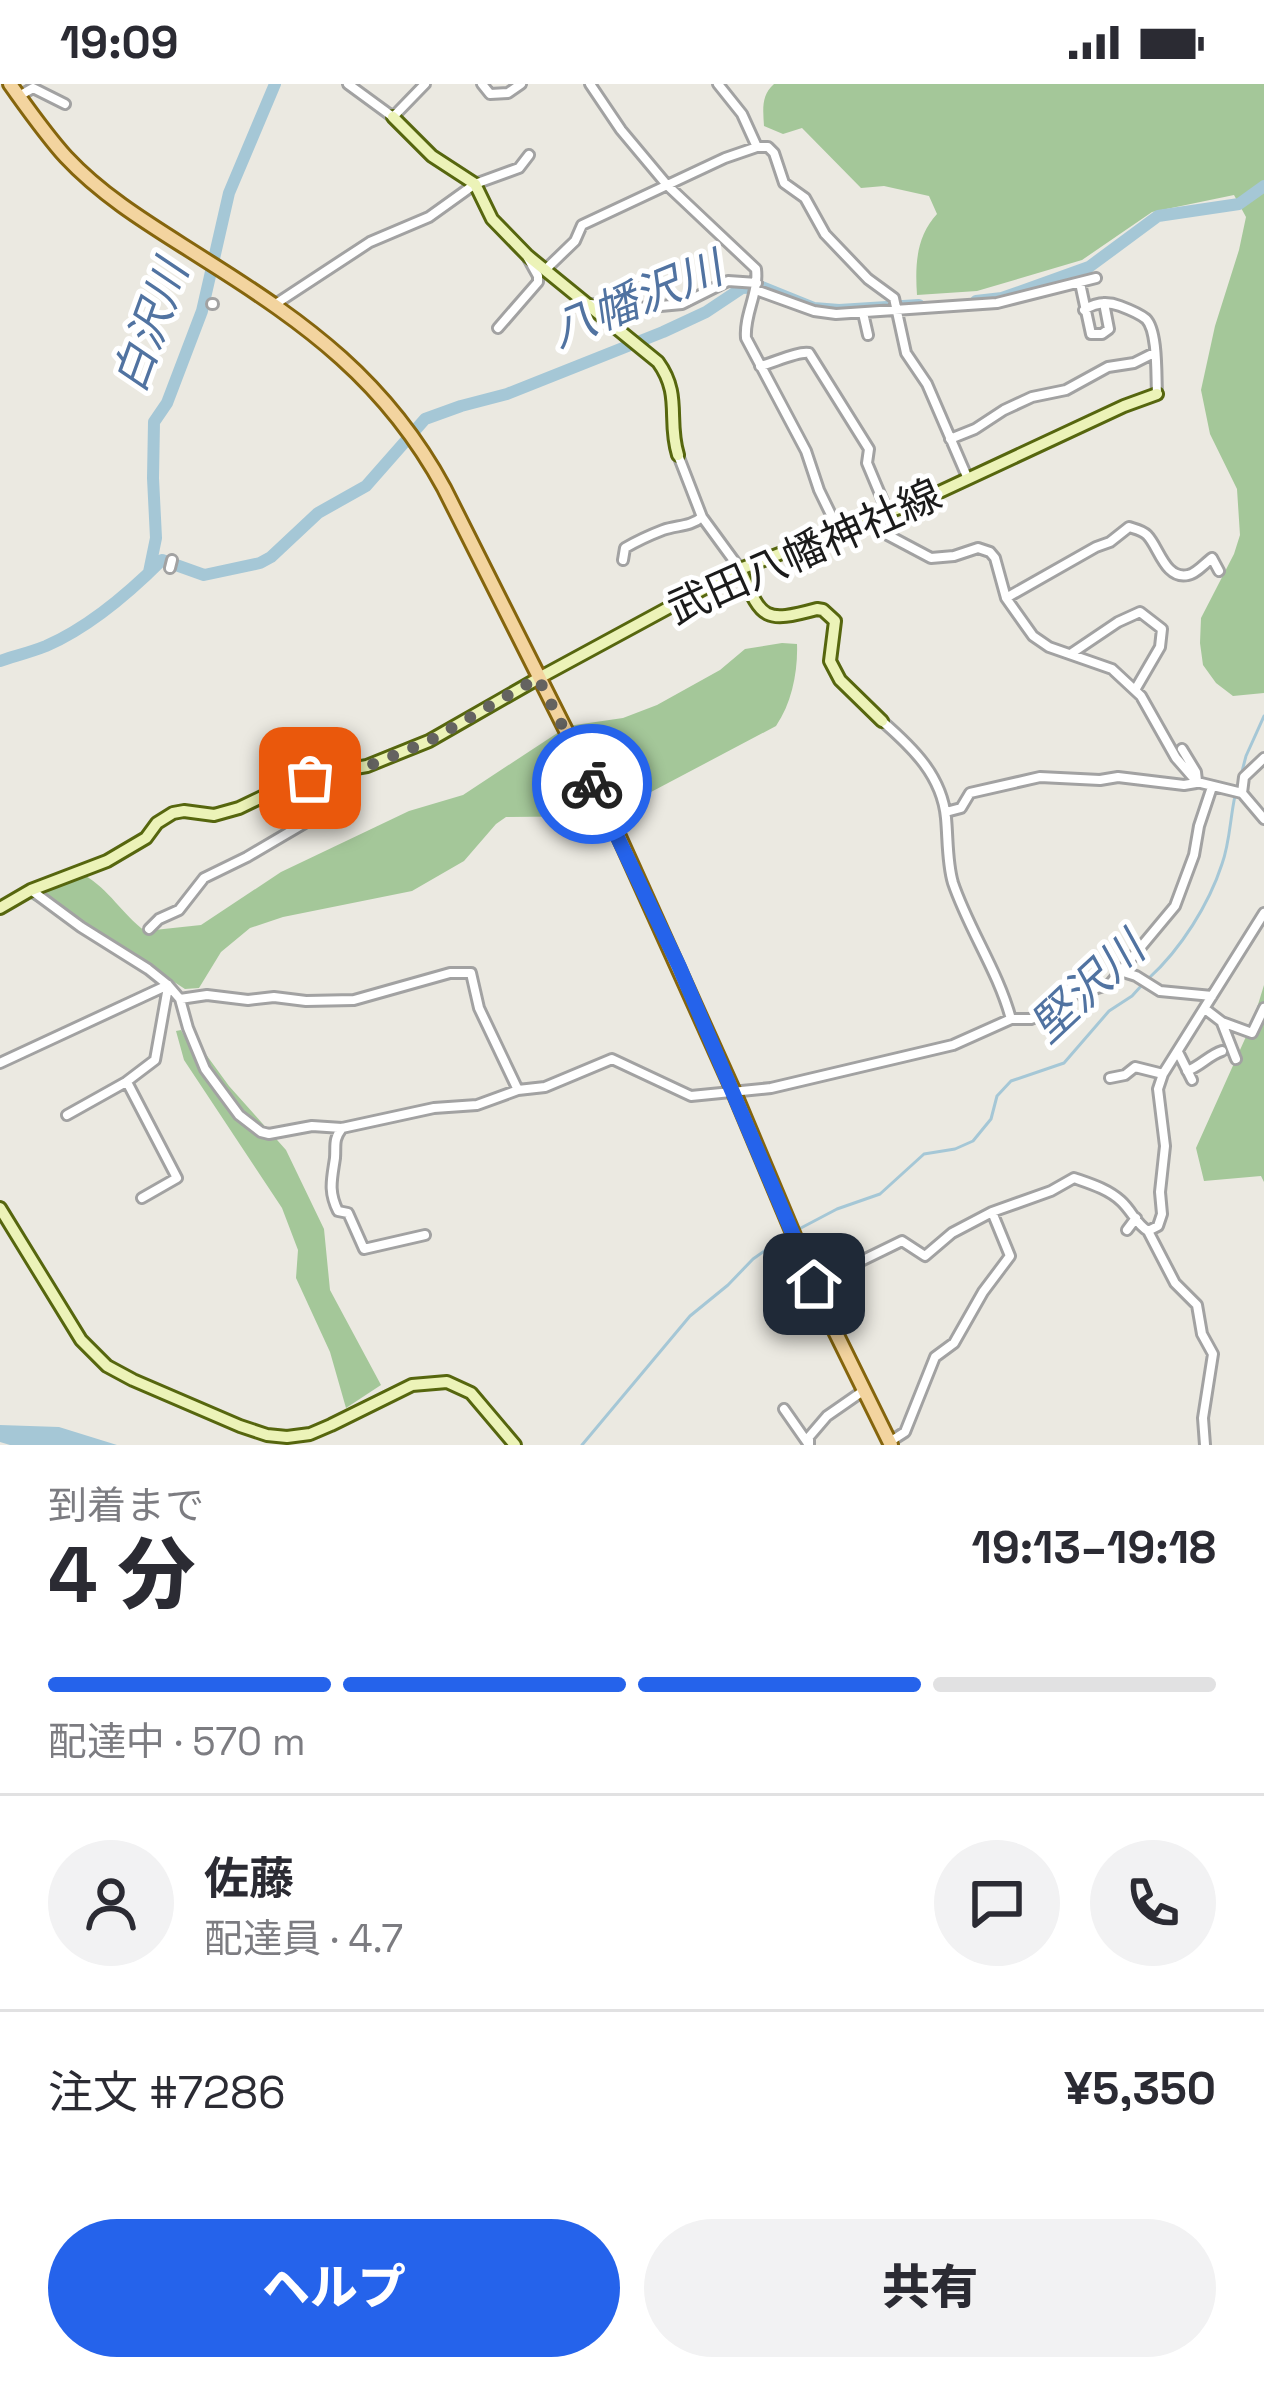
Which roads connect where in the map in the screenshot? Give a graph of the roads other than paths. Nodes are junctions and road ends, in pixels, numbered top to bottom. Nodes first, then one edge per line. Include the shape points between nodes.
1 (10, 84) edge
2 (349, 84) edge
3 (425, 84) edge
4 (482, 84) edge
5 (521, 84) edge
6 (590, 84) edge
7 (718, 84) edge
8 (19, 97) junction
9 (64, 104) dead end
10 (393, 117) junction
11 (757, 147) junction
12 (529, 155) dead end
13 (476, 184) junction
14 (667, 185) junction
15 (528, 256) junction
16 (544, 272) junction
17 (1096, 278) dead end
18 (1080, 283) junction
19 (756, 287) junction
20 (532, 290) junction
21 (506, 303) dead end
22 (1104, 303) junction
23 (587, 304) junction
24 (273, 305) junction
25 (896, 307) junction
26 (1084, 310) junction
27 (863, 313) junction
28 (498, 328) dead end
29 (868, 335) dead end
30 (1154, 353) junction
31 (760, 366) junction
32 (1157, 394) joint
33 (950, 439) junction
34 (678, 455) joint
35 (968, 479) junction
36 (888, 513) junction
37 (702, 518) junction
38 (863, 522) junction
39 (838, 531) junction
40 (623, 560) dead end
41 (740, 569) junction
42 (1220, 572) dead end
43 (1006, 598) junction
44 (1070, 654) junction
45 (538, 678) junction
46 (1135, 690) junction
47 (882, 721) joint
48 (1182, 749) dead end
49 (1264, 758) edge
50 (310, 778) junction
51 (1197, 782) junction
52 (1215, 787) junction
53 (1242, 793) junction
54 (946, 812) junction
55 (1264, 819) edge
56 (31, 890) junction
57 (0, 908) edge
58 (1264, 914) edge
59 (149, 929) dead end
60 (1120, 971) junction
61 (168, 985) junction
62 (1212, 996) junction
63 (180, 999) junction
64 (1264, 1008) edge
65 (1205, 1009) junction
66 (1011, 1019) junction
67 (1222, 1022) junction
68 (1222, 1051) dead end
69 (1178, 1052) junction
70 (1236, 1059) dead end
71 (0, 1064) edge
72 (1163, 1074) junction
73 (1110, 1078) dead end
74 (126, 1082) junction
75 (518, 1090) junction
76 (733, 1090) junction
77 (67, 1115) dead end
78 (342, 1128) junction
79 (142, 1198) dead end
80 (0, 1208) edge
81 (992, 1212) junction
82 (1136, 1218) junction
83 (1127, 1230) dead end
84 (1148, 1231) junction
85 (425, 1235) dead end
86 (817, 1291) junction
87 (863, 1390) junction
88 (784, 1409) dead end
89 (808, 1444) edge
90 (890, 1444) edge
91 (515, 1445) edge
92 (1205, 1445) edge

1 - 8 main road
2 - 10 street
3 - 10 street
4 - 5 street via 490,94
6 - 14 street
7 - 11 street
8 - 9 street via 32,88
8 - 24 main road via 99,186
10 - 13 street
11 - 14 street
11 - 25 street via 774,153 784,183
12 - 13 street via 519,168
13 - 15 street via 492,219
13 - 24 street
14 - 16 street via 582,225
14 - 19 street via 756,269
15 - 16 street
15 - 20 street via 538,276
16 - 23 street
17 - 18 street
18 - 25 street via 997,304
18 - 26 street
19 - 23 street via 728,281 682,304
19 - 27 street via 814,310
19 - 31 street via 745,329
20 - 21 street
20 - 28 street
22 - 26 street
22 - 26 street via 1102,334 1090,334
22 - 30 street via 1148,320
23 - 34 street via 670,381
24 - 45 main road via 346,360 424,453
25 - 27 street
25 - 33 street via 906,352
27 - 29 street
30 - 32 street
30 - 33 street via 1032,397
31 - 36 street via 809,352 869,449
31 - 39 street
32 - 35 street, 武田八幡神社線
33 - 35 street
34 - 37 street
35 - 36 street, 武田八幡神社線
36 - 38 street, 武田八幡神社線
37 - 40 street via 631,544
37 - 41 street
38 - 39 street, 武田八幡神社線
38 - 43 street via 931,558 989,552
39 - 41 street, 武田八幡神社線
41 - 45 street, 武田八幡神社線
41 - 47 street via 768,616 817,609 836,621 830,661
42 - 43 street via 1212,558 1194,573 1176,573 1142,530 1129,527
43 - 44 street via 1033,636
44 - 46 street via 1104,664
44 - 46 street via 1141,612 1162,629 1162,641
45 - 50 street, 武田八幡神社線 via 429,741
45 - 76 main road
46 - 51 street
47 - 54 street via 939,784
48 - 51 street
49 - 53 street via 1244,777
50 - 56 street, 武田八幡神社線 via 214,815 172,813 107,861
50 - 59 street via 320,804 315,818 204,878 179,910
51 - 52 street
51 - 54 street via 1040,777 970,793 961,808
52 - 53 street
52 - 60 street via 1175,906
53 - 55 street
54 - 66 street via 954,884
56 - 57 street, 武田八幡神社線
56 - 61 street
58 - 62 street
60 - 62 street via 1160,991
60 - 66 street via 1110,985 1030,1019
61 - 63 street
61 - 71 street
61 - 74 street via 155,1060
62 - 65 street
63 - 75 street via 354,1000 470,973
63 - 78 street via 205,1069 251,1126 269,1134
64 - 67 street via 1252,1033
65 - 67 street
65 - 69 street
66 - 76 street via 953,1045
67 - 70 street
68 - 69 street via 1193,1073
69 - 72 street
72 - 73 street via 1135,1067
72 - 84 street via 1162,1214
74 - 77 street
74 - 79 street via 177,1178
75 - 76 street via 612,1059 691,1096
75 - 78 street via 476,1106
76 - 86 main road
78 - 85 street via 329,1187 364,1249
80 - 91 street via 81,1340 118,1373 239,1426 287,1437 310,1434 412,1385 447,1382 471,1393
81 - 82 street via 1074,1178 1107,1190
81 - 86 street via 925,1256 902,1241
81 - 90 street via 1010,1256 954,1343 935,1357 905,1432
82 - 83 street
82 - 84 street
84 - 92 street via 1175,1283 1197,1305 1213,1354
86 - 87 main road
87 - 89 street via 827,1416
87 - 90 main road
88 - 89 street

